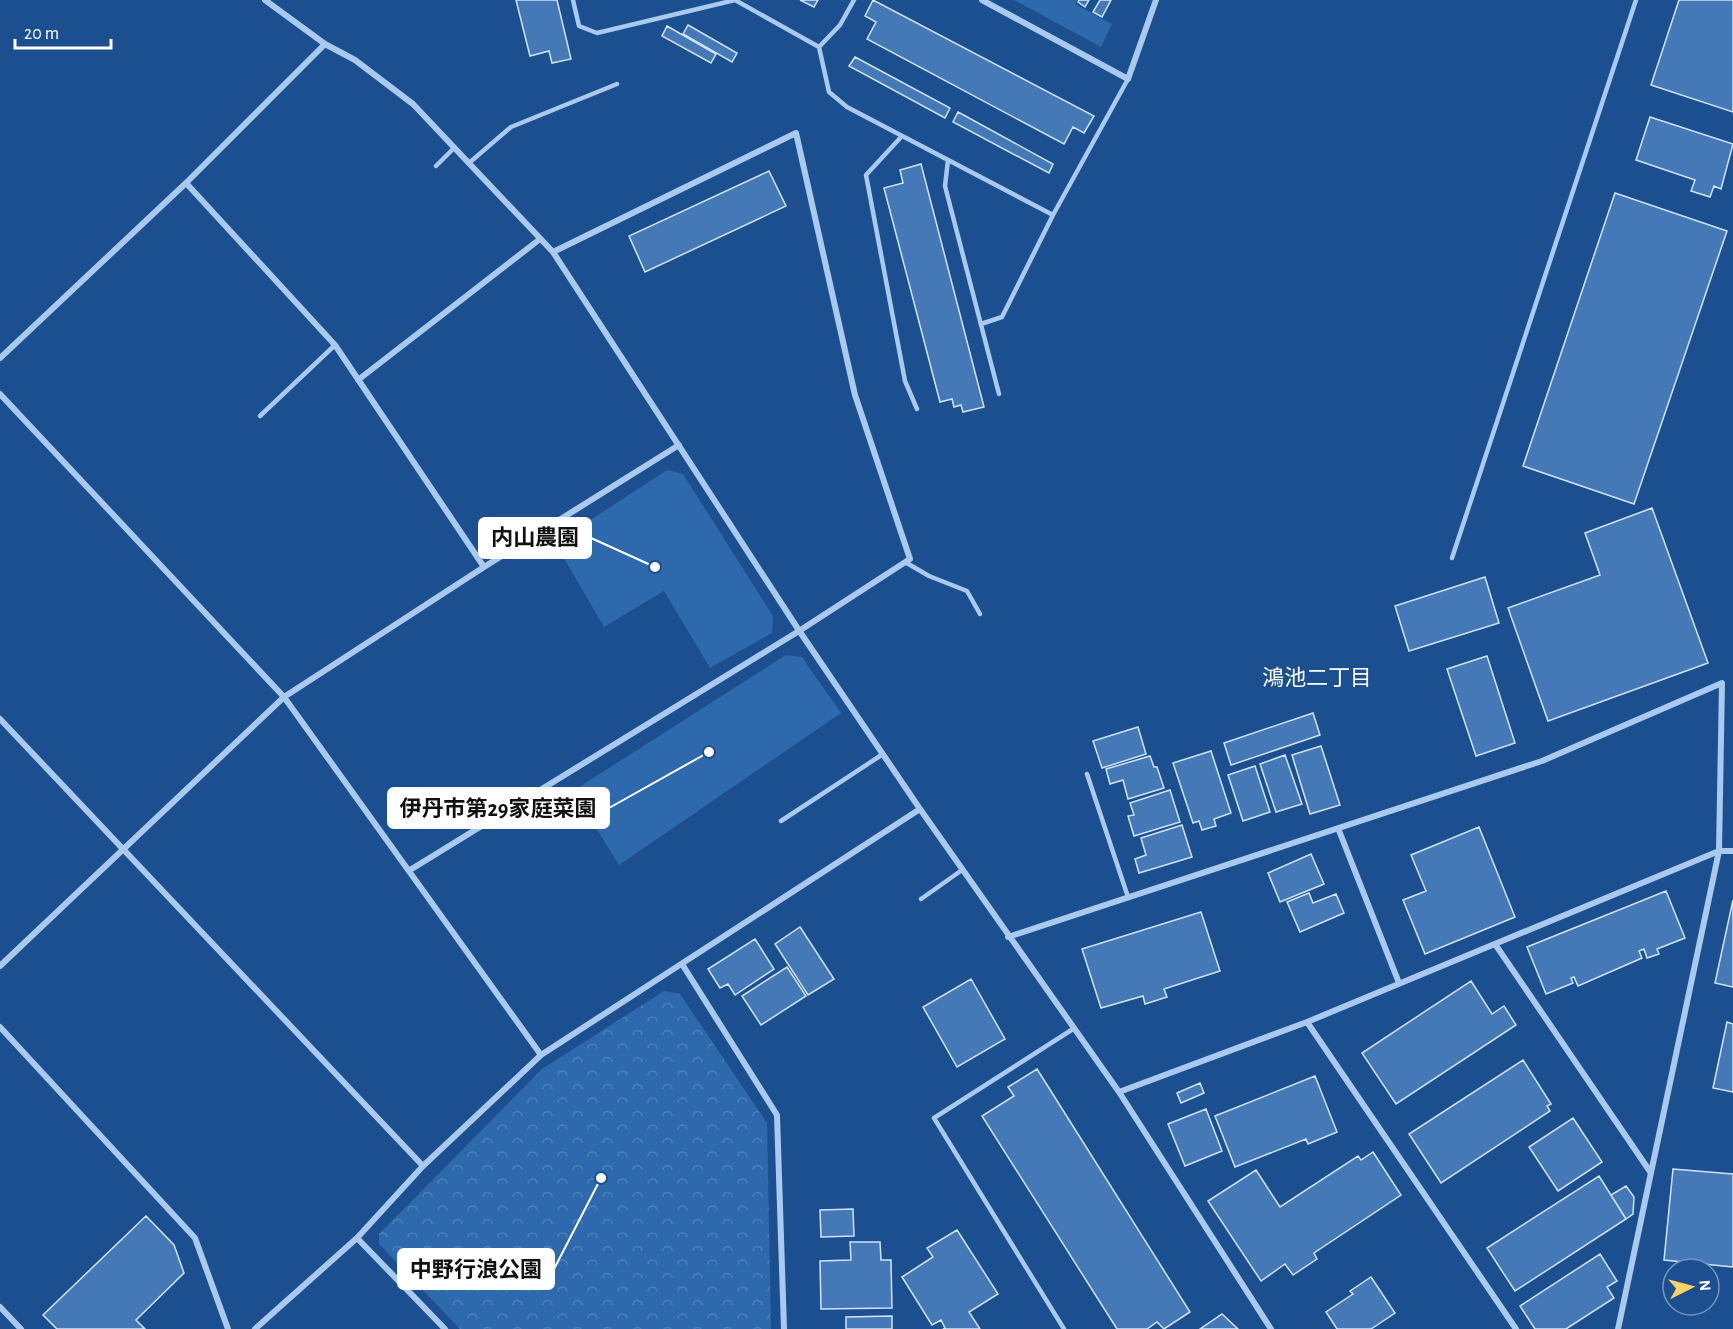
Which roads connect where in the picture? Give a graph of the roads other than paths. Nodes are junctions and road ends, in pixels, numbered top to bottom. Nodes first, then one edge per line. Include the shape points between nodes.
1 (265, 0) edge
2 (573, 0) edge
3 (854, 0) edge
4 (982, 0) edge
5 (1156, 0) edge
6 (1636, 0) edge
7 (325, 44) junction
8 (819, 47) junction
9 (1128, 79) junction
10 (617, 84) dead end
11 (902, 136) junction
12 (454, 148) junction
13 (948, 160) junction
14 (469, 163) junction
15 (436, 166) dead end
16 (186, 183) junction
17 (1053, 215) junction
18 (540, 239) junction
19 (553, 252) junction
20 (981, 324) junction
21 (335, 345) junction
22 (0, 358) edge
23 (358, 380) junction
24 (0, 393) edge
25 (999, 394) dead end
26 (916, 409) dead end
27 (260, 416) dead end
28 (679, 445) junction
29 (1452, 558) dead end
30 (905, 562) junction
31 (484, 567) junction
32 (980, 614) dead end
33 (799, 631) junction
34 (284, 697) junction
35 (0, 719) edge
36 (884, 754) junction
37 (1087, 774) dead end
38 (920, 809) junction
39 (781, 821) dead end
40 (1338, 828) junction
41 (123, 849) junction
42 (1719, 851) junction
43 (1733, 851) edge
44 (410, 870) junction
45 (962, 870) junction
46 (1128, 897) junction
47 (921, 899) dead end
48 (1008, 937) junction
49 (1495, 944) junction
50 (682, 964) junction
51 (0, 966) edge
52 (1399, 983) junction
53 (1307, 1022) junction
54 (0, 1027) edge
55 (1073, 1029) junction
56 (541, 1055) junction
57 (1119, 1092) junction
58 (423, 1166) junction
59 (1651, 1173) junction
60 (357, 1238) junction
61 (0, 1307) edge
62 (21, 1329) edge
63 (228, 1329) edge
64 (255, 1329) edge
65 (445, 1329) edge
66 (784, 1329) edge
67 (1064, 1329) edge
68 (1271, 1329) edge
69 (1516, 1329) edge
70 (1618, 1329) edge

1 - 7 street
2 - 8 lane via 579,26 597,33 735,0
3 - 8 lane via 840,25
4 - 9 street
5 - 9 street
6 - 29 lane
7 - 12 street via 354,60 412,104
7 - 16 street
8 - 11 lane via 829,92 847,107
9 - 17 lane
10 - 14 lane via 511,127
11 - 13 lane
11 - 26 lane via 866,175 904,381
12 - 14 street
12 - 15 lane
13 - 17 lane
13 - 20 lane via 945,186
14 - 18 street
16 - 21 street
16 - 22 street
17 - 20 lane via 1002,317
18 - 19 street
18 - 23 street
19 - 28 street
19 - 30 street via 796,133 855,395 910,559
20 - 25 lane
21 - 23 street
21 - 27 lane
23 - 31 street
24 - 34 street
28 - 31 street
28 - 33 street
30 - 32 lane via 967,591
30 - 33 street
31 - 34 street
33 - 36 street
33 - 44 street
34 - 41 street
34 - 44 street
35 - 41 street
36 - 38 street
36 - 39 lane
37 - 46 lane
38 - 45 street
38 - 50 street
40 - 42 street via 1542,761 1722,683
40 - 46 street
40 - 52 street
41 - 51 street
41 - 58 street
42 - 43 street
42 - 49 street
42 - 59 street
44 - 56 street
45 - 47 lane
45 - 48 street
46 - 48 street
48 - 55 street
49 - 52 street
49 - 59 street
50 - 56 street
50 - 66 street via 777,1115
52 - 53 street
53 - 57 street
53 - 69 street
54 - 63 street via 195,1238
55 - 57 street
55 - 67 lane via 934,1118
56 - 58 street
57 - 68 street
58 - 60 street
59 - 70 street
60 - 64 street
60 - 65 street
61 - 62 street

